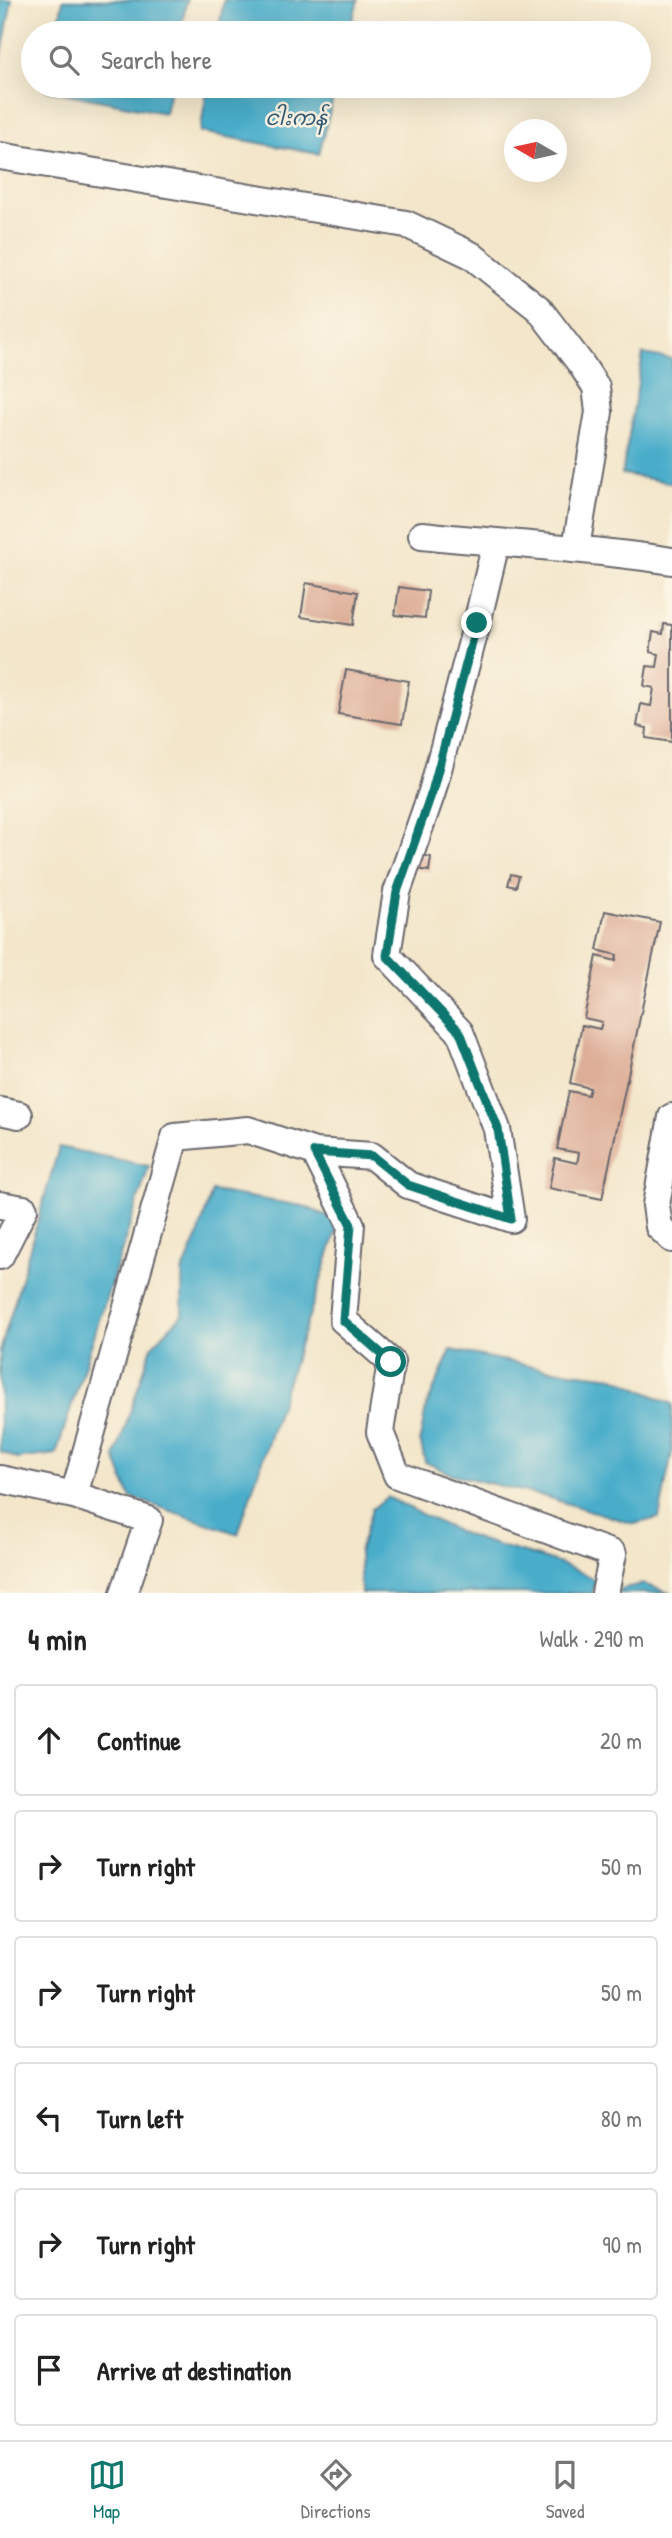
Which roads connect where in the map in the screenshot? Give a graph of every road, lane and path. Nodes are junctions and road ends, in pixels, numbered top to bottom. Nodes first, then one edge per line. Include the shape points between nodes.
1 (0, 156) edge
2 (422, 535) dead end
3 (496, 543) junction
4 (576, 547) junction
5 (672, 561) edge
6 (672, 1116) edge
7 (314, 1152) junction
8 (0, 1205) edge
9 (672, 1239) edge
10 (0, 1256) edge
11 (0, 1479) edge
12 (74, 1495) junction
13 (124, 1593) edge
14 (605, 1593) edge

1 - 4 street via 406,224 471,255 539,309 596,387 599,412
2 - 3 street
3 - 4 street
3 - 7 street via 432,792 397,892 387,956 460,1032 498,1129 511,1219 408,1185 372,1156
4 - 5 street
6 - 9 street via 656,1205 659,1227
7 - 12 street via 248,1130 175,1137
7 - 14 street via 351,1225 343,1320 391,1362 380,1432 397,1475 613,1555
8 - 10 street via 24,1209
11 - 12 street
12 - 13 street via 149,1520

